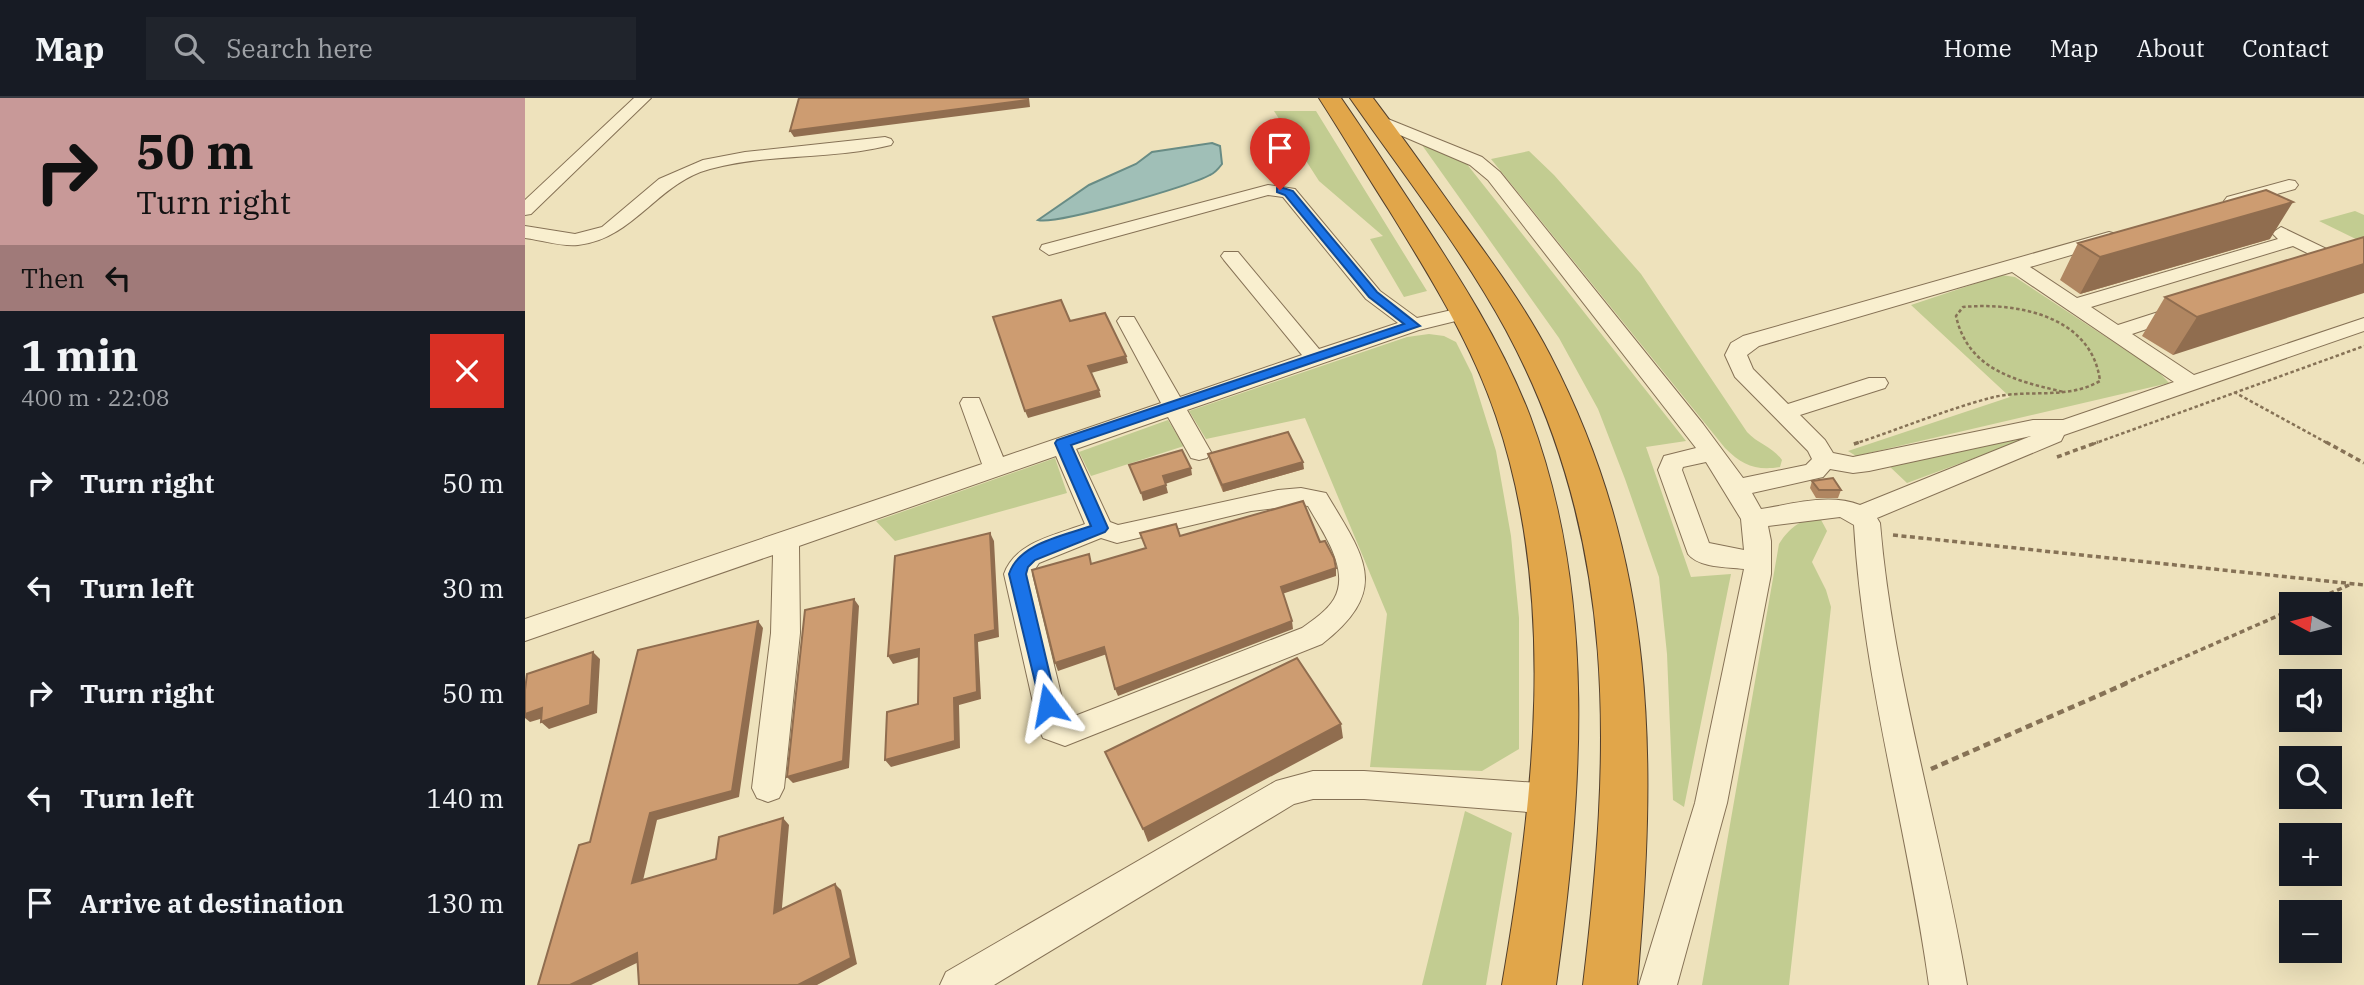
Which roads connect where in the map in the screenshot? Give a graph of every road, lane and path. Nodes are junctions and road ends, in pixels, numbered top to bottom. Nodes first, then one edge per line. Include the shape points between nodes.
1 (643, 98) edge
2 (1345, 103) edge
3 (885, 142) dead end
4 (2289, 185) dead end
5 (525, 211) edge
6 (2132, 231) edge
7 (525, 232) edge
8 (2294, 240) junction
9 (1049, 249) dead end
10 (1231, 256) dead end
11 (2336, 261) junction
12 (2016, 266) junction
13 (2310, 269) edge
14 (2364, 275) edge
15 (2206, 303) edge
16 (2075, 305) junction
17 (1465, 313) junction
18 (1127, 321) dead end
19 (2364, 324) edge
20 (1413, 326) junction
21 (2116, 332) junction
22 (2364, 346) edge
23 (1315, 358) junction
24 (1877, 383) dead end
25 (2193, 384) junction
26 (2064, 392) junction
27 (2234, 392) junction
28 (971, 403) dead end
29 (1173, 406) junction
30 (1782, 413) junction
31 (2065, 427) junction
32 (1062, 443) junction
33 (1199, 452) dead end
34 (1712, 453) junction
35 (1823, 457) junction
36 (2057, 457) dead end
37 (2364, 463) edge
38 (995, 467) junction
39 (1737, 488) junction
40 (1754, 519) junction
41 (1865, 524) junction
42 (1100, 528) junction
43 (785, 540) junction
44 (1758, 562) junction
45 (2350, 584) junction
46 (2364, 585) edge
47 (2332, 592) edge
48 (2279, 615) edge
49 (525, 630) edge
50 (1910, 779) junction
51 (768, 788) dead end
52 (1553, 799) junction
53 (959, 985) edge
54 (1529, 985) edge
55 (1610, 985) edge
56 (1658, 985) edge
57 (1948, 985) edge

1 - 5 lane
2 - 17 highway
2 - 34 lane via 1486,167
2 - 55 highway via 1507,306 1572,444 1594,506 1616,611 1622,705 1624,799
3 - 7 lane via 703,165 665,183 609,231 575,240
4 - 8 lane via 2216,205
6 - 12 lane
8 - 11 lane
8 - 16 lane
9 - 20 lane via 1280,190 1289,193 1373,295
10 - 23 lane
11 - 13 lane
11 - 14 lane
12 - 16 lane
12 - 30 lane via 1739,348 1738,365
15 - 21 lane
16 - 21 lane
17 - 20 lane
17 - 52 highway via 1523,448 1539,513 1556,635
18 - 29 lane
19 - 25 lane
20 - 23 lane
21 - 25 lane
22 - 27 path
23 - 29 lane
24 - 30 lane
25 - 31 lane
26 - 26 path via 2089,390 2101,381 2095,356 2070,330 1998,305 1963,307 1956,316 1958,332 1982,362 2006,375
26 - 35 path via 1995,397
27 - 36 path
27 - 37 path
28 - 38 lane
29 - 32 lane
29 - 33 lane
30 - 35 lane
31 - 35 lane via 2033,428 1853,465
31 - 41 lane via 2045,440 1892,500
32 - 38 lane
32 - 42 lane
34 - 39 lane
34 - 44 lane via 1674,462 1670,470 1696,547 1709,556
35 - 39 lane via 1814,471
38 - 43 lane
39 - 40 lane
40 - 41 lane via 1843,508
40 - 44 lane
41 - 45 path
41 - 50 lane via 1879,635
42 - 42 lane via 1117,534 1308,495 1317,499 1353,567 1355,581 1334,622 1312,636 1065,733 1054,729 1018,574 1030,556
43 - 49 lane
43 - 51 lane via 788,623
44 - 56 lane via 1711,803
45 - 46 path
45 - 47 path
48 - 50 path
50 - 57 lane
52 - 53 lane via 1364,785 1299,786
52 - 54 highway

